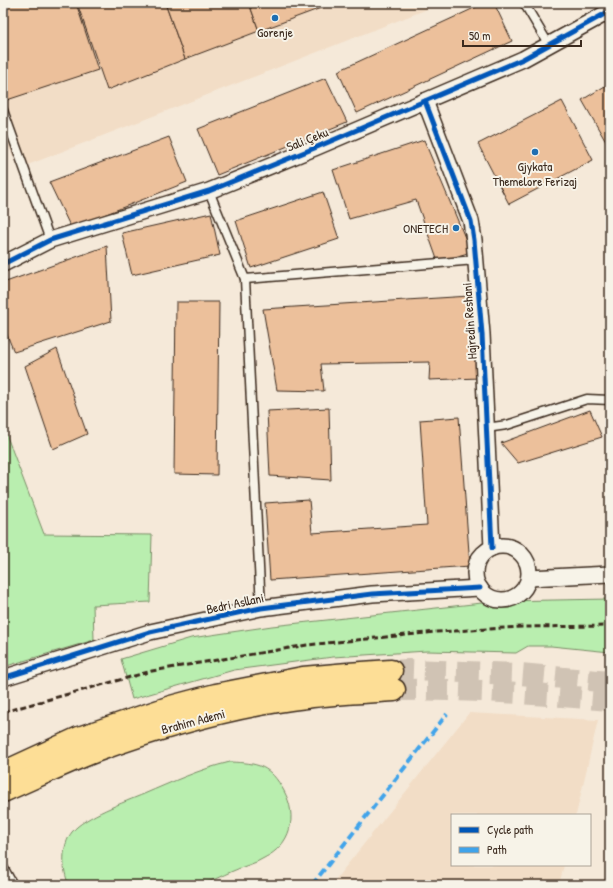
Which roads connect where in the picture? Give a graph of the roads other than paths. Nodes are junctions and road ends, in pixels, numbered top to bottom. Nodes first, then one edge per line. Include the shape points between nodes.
1 (524, 3) edge
2 (610, 11) edge
3 (549, 45) junction
4 (425, 101) junction
5 (3, 110) edge
6 (209, 191) junction
7 (50, 240) junction
8 (476, 260) junction
9 (3, 264) edge
10 (245, 279) junction
11 (610, 400) edge
12 (486, 428) junction
13 (492, 548) junction
14 (610, 574) edge
15 (529, 578) junction
16 (480, 588) junction
17 (261, 608) junction
18 (3, 678) edge
19 (3, 773) edge
20 (3, 791) edge
21 (3, 867) edge
22 (13, 885) edge

1 - 3 lane
2 - 3 street, Sali Çeku
3 - 4 street, Sali Çeku via 523,59
4 - 6 street, Sali Çeku
4 - 8 street, Hajredin Reshani via 471,221
5 - 7 lane
6 - 7 street, Sali Çeku
6 - 10 lane
7 - 9 street, Sali Çeku
8 - 10 lane
8 - 12 street, Hajredin Reshani
10 - 17 lane
11 - 12 lane via 587,399 507,425
12 - 13 street, Hajredin Reshani
13 - 15 street via 501,546 519,552 529,568
13 - 16 street via 478,562 476,580
14 - 15 street
15 - 16 street via 520,594 503,600 486,595
16 - 17 street, Bedri Asllani via 372,594
17 - 18 street, Bedri Asllani via 150,632
19 - 20 main road, Brahim Ademi via 79,738 158,711 216,695 303,678 348,674 392,681 348,693 267,703 174,725 94,752
21 - 22 lane

